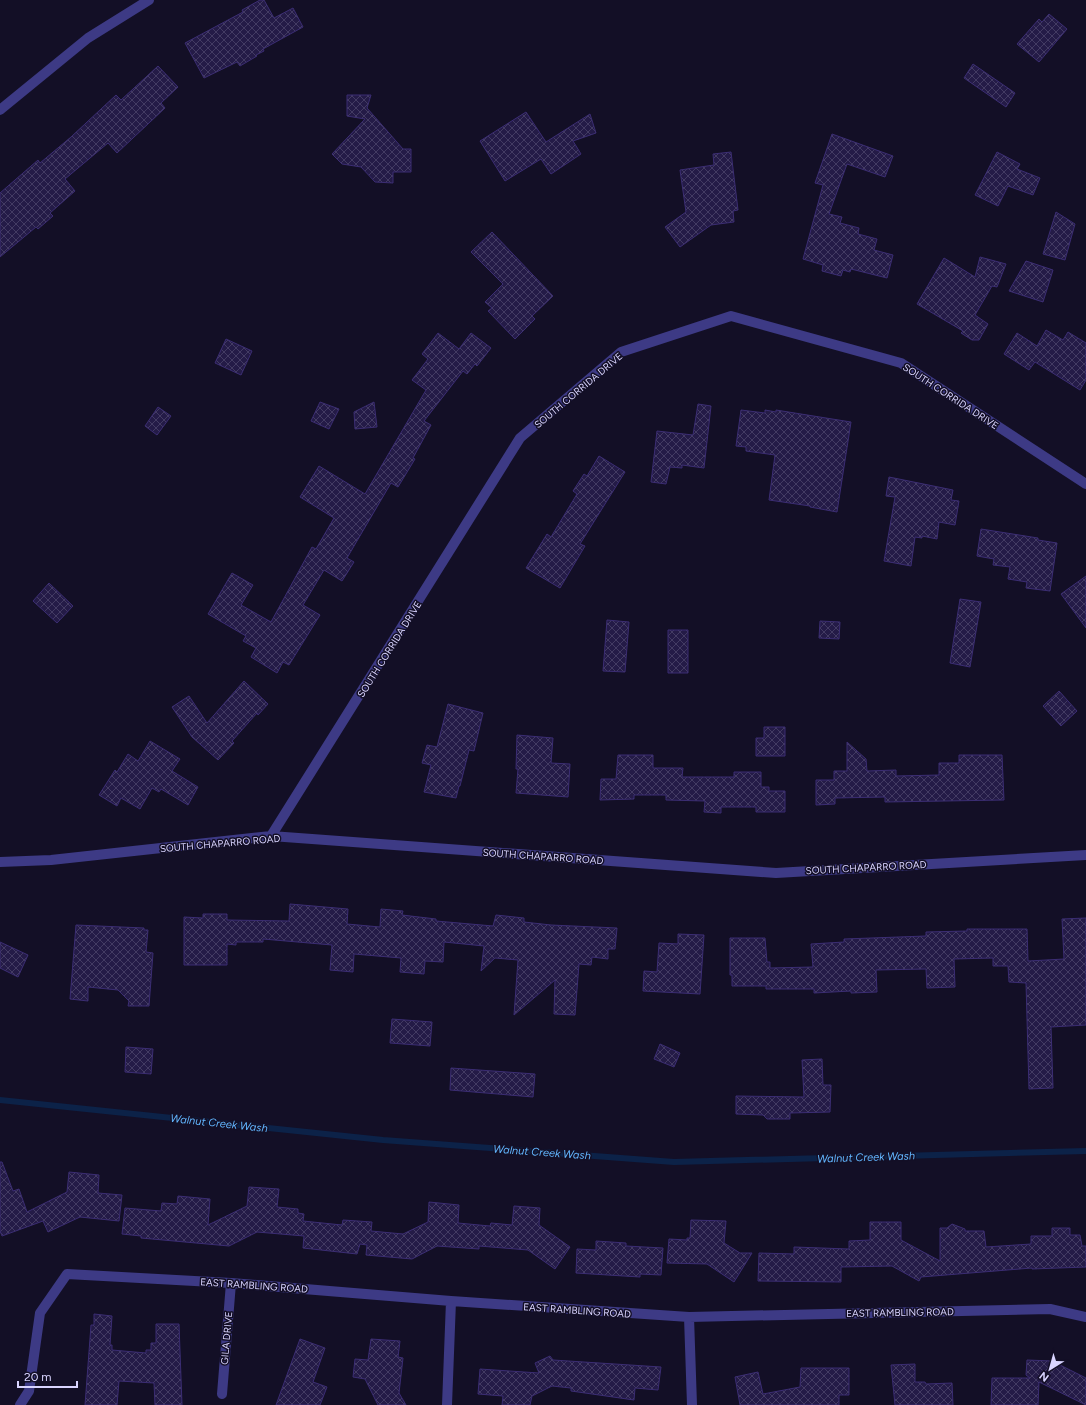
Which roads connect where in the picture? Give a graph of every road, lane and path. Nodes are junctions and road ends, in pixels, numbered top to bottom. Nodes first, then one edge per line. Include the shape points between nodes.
1 (149, 0) edge
2 (0, 110) edge
3 (1086, 484) edge
4 (271, 836) junction
5 (1086, 855) edge
6 (0, 862) edge
7 (231, 1283) junction
8 (451, 1301) junction
9 (690, 1317) junction
10 (1086, 1317) edge
11 (222, 1394) dead end
12 (20, 1405) edge
13 (447, 1405) edge
14 (692, 1405) edge

1 - 2 street via 88,38
3 - 4 street, SOUTH CORRIDA DRIVE via 901,363 731,316 621,352 520,438
4 - 5 street, SOUTH CHAPARRO ROAD via 776,873
4 - 6 street, SOUTH CHAPARRO ROAD via 51,860
7 - 8 street, EAST RAMBLING ROAD
7 - 11 street, GILA DRIVE
7 - 12 street, EAST RAMBLING ROAD via 67,1274 40,1313 29,1391
8 - 9 street, EAST RAMBLING ROAD
8 - 13 street
9 - 10 street, EAST RAMBLING ROAD via 1050,1309
9 - 14 street

